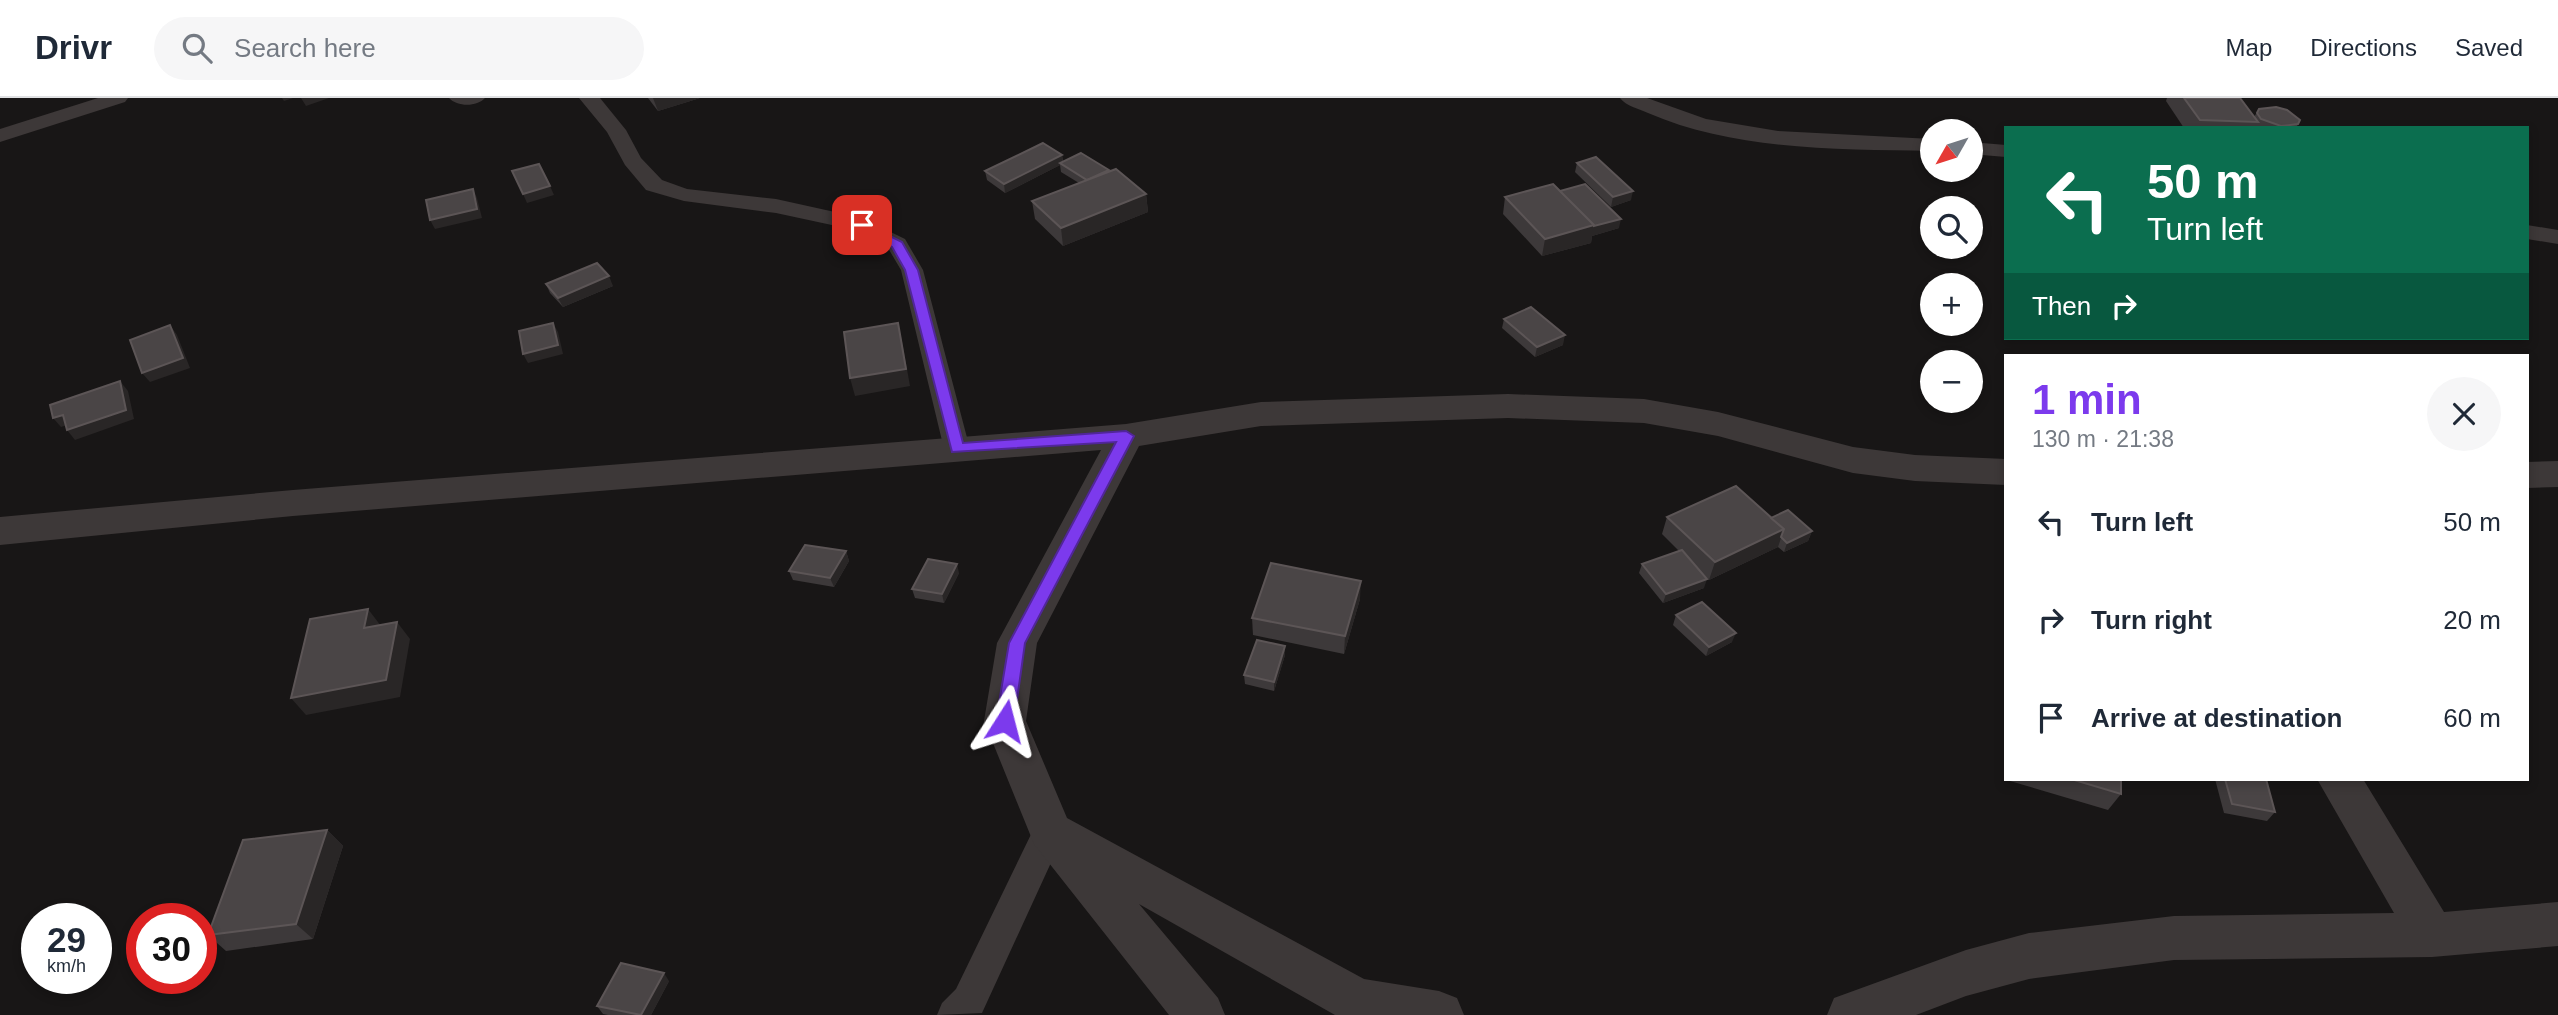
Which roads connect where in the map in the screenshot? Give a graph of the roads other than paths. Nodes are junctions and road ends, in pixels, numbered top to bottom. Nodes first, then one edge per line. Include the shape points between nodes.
1 (118, 98) edge
2 (458, 98) edge
3 (475, 98) edge
4 (589, 98) edge
5 (1630, 98) edge
6 (0, 136) edge
7 (1920, 145) edge
8 (1983, 149) edge
9 (2004, 151) edge
10 (2529, 232) edge
11 (2558, 237) edge
12 (1126, 436) junction
13 (957, 449) junction
14 (2004, 472) edge
15 (2558, 474) edge
16 (2529, 475) edge
17 (0, 531) edge
18 (2340, 781) edge
19 (1050, 830) junction
20 (2558, 924) edge
21 (2432, 935) junction
22 (956, 1015) edge
23 (1200, 1015) edge
24 (1439, 1015) edge
25 (1852, 1015) edge

1 - 6 lane
2 - 3 lane
4 - 13 lane via 654,185 684,195 776,206 862,225 897,244 912,270
5 - 7 lane via 1681,117 1768,136 1841,144
8 - 9 lane
10 - 11 lane
12 - 13 street
12 - 14 street via 1261,414 1508,407 1644,411 1718,424 1853,460
12 - 19 street via 1017,643 1005,721
13 - 17 street
15 - 16 street
18 - 21 street
19 - 22 lane via 969,1001
19 - 23 street
19 - 24 street via 1357,1001
20 - 21 street
21 - 25 street via 2174,938 2029,956 1966,973

